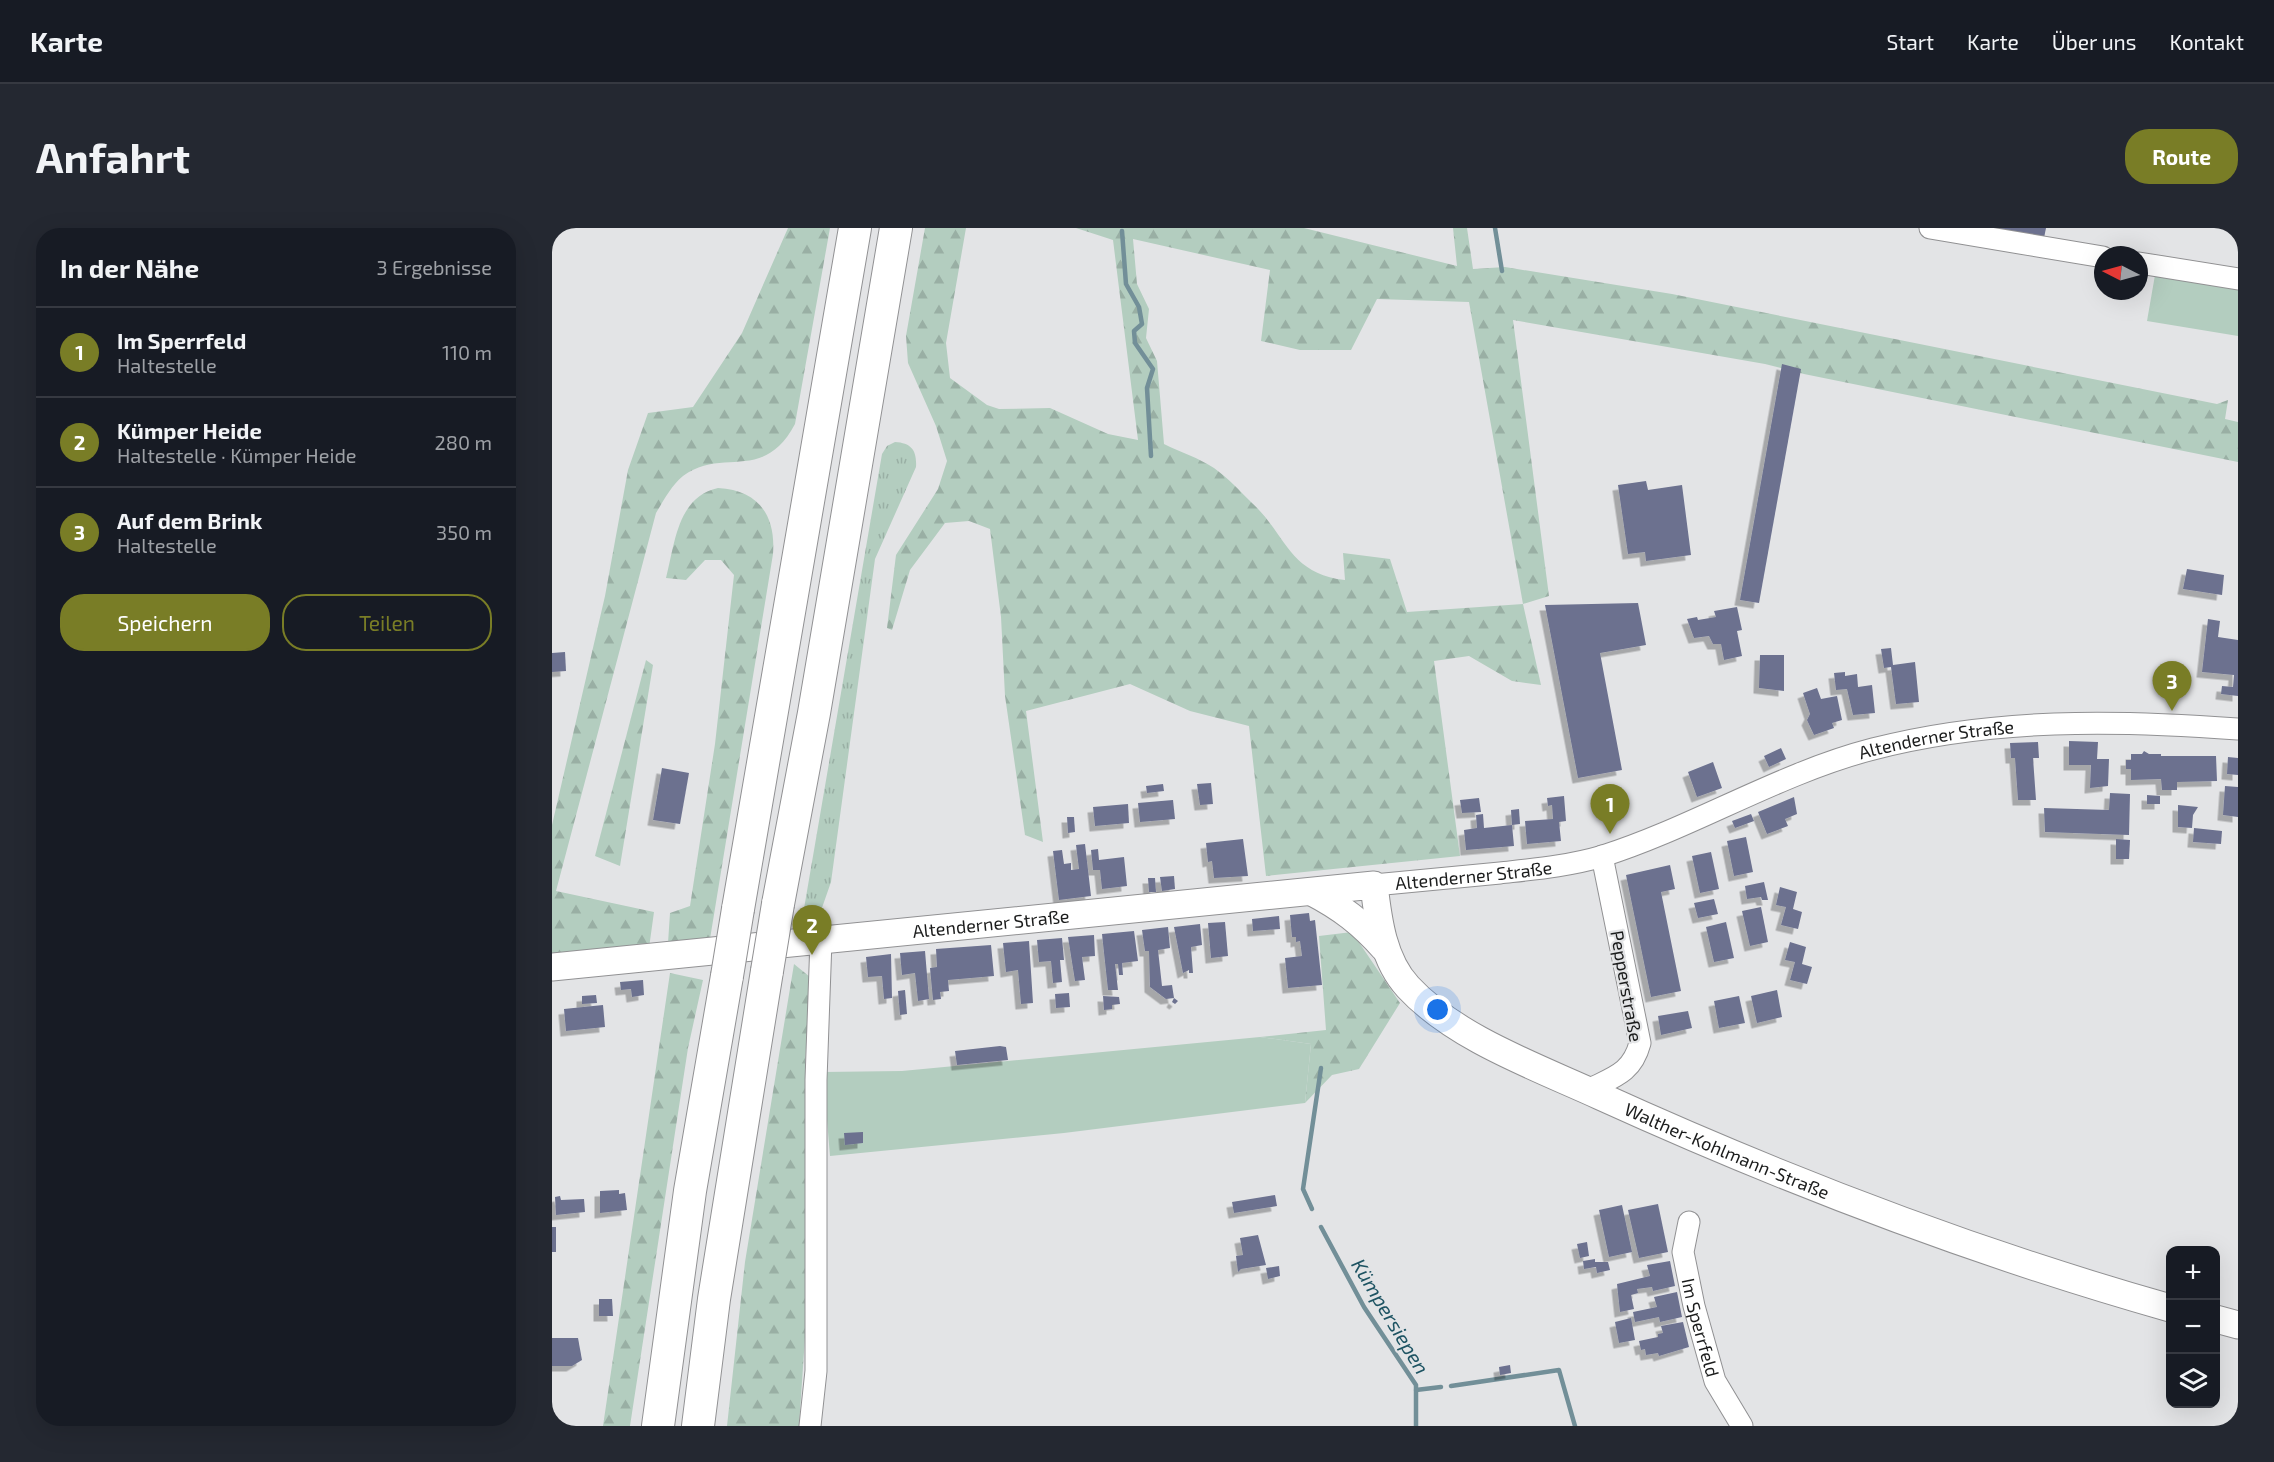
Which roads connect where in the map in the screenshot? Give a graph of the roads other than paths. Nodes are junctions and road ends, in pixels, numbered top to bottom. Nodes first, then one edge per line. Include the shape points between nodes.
1 (855, 228) edge
2 (896, 228) edge
3 (1930, 228) edge
4 (2094, 255) edge
5 (2148, 264) edge
6 (2238, 279) edge
7 (2238, 729) edge
8 (1602, 856) junction
9 (1374, 885) junction
10 (1312, 892) junction
11 (821, 940) junction
12 (1386, 951) junction
13 (552, 967) edge
14 (1588, 1090) junction
15 (1689, 1221) dead end
16 (2166, 1307) edge
17 (2220, 1320) edge
18 (2238, 1324) edge
19 (658, 1426) edge
20 (698, 1426) edge
21 (810, 1426) edge
22 (1742, 1426) edge

1 - 19 highway, bridge via 690,1191
2 - 20 highway, bridge via 778,904 714,1299
3 - 4 street
5 - 6 street
7 - 8 street, Altenderner Straße via 2062,722 1939,734 1872,749 1822,766
8 - 9 street, Altenderner Straße via 1553,868
8 - 14 street, Pepperstraße via 1640,1043 1628,1069
9 - 10 main road, Altenderner Straße
9 - 12 main road, Walther-Kohlmann-Straße
10 - 11 main road, Altenderner Straße
10 - 12 main road via 1363,924
11 - 13 main road, Altenderner Straße
11 - 21 street via 816,1080 816,1371
12 - 14 main road, Walther-Kohlmann-Straße via 1406,985 1433,1011 1481,1039
14 - 16 main road, Walther-Kohlmann-Straße via 1702,1142 1946,1239
15 - 22 street, Im Sperrfeld via 1683,1252 1697,1317 1715,1381
17 - 18 main road

